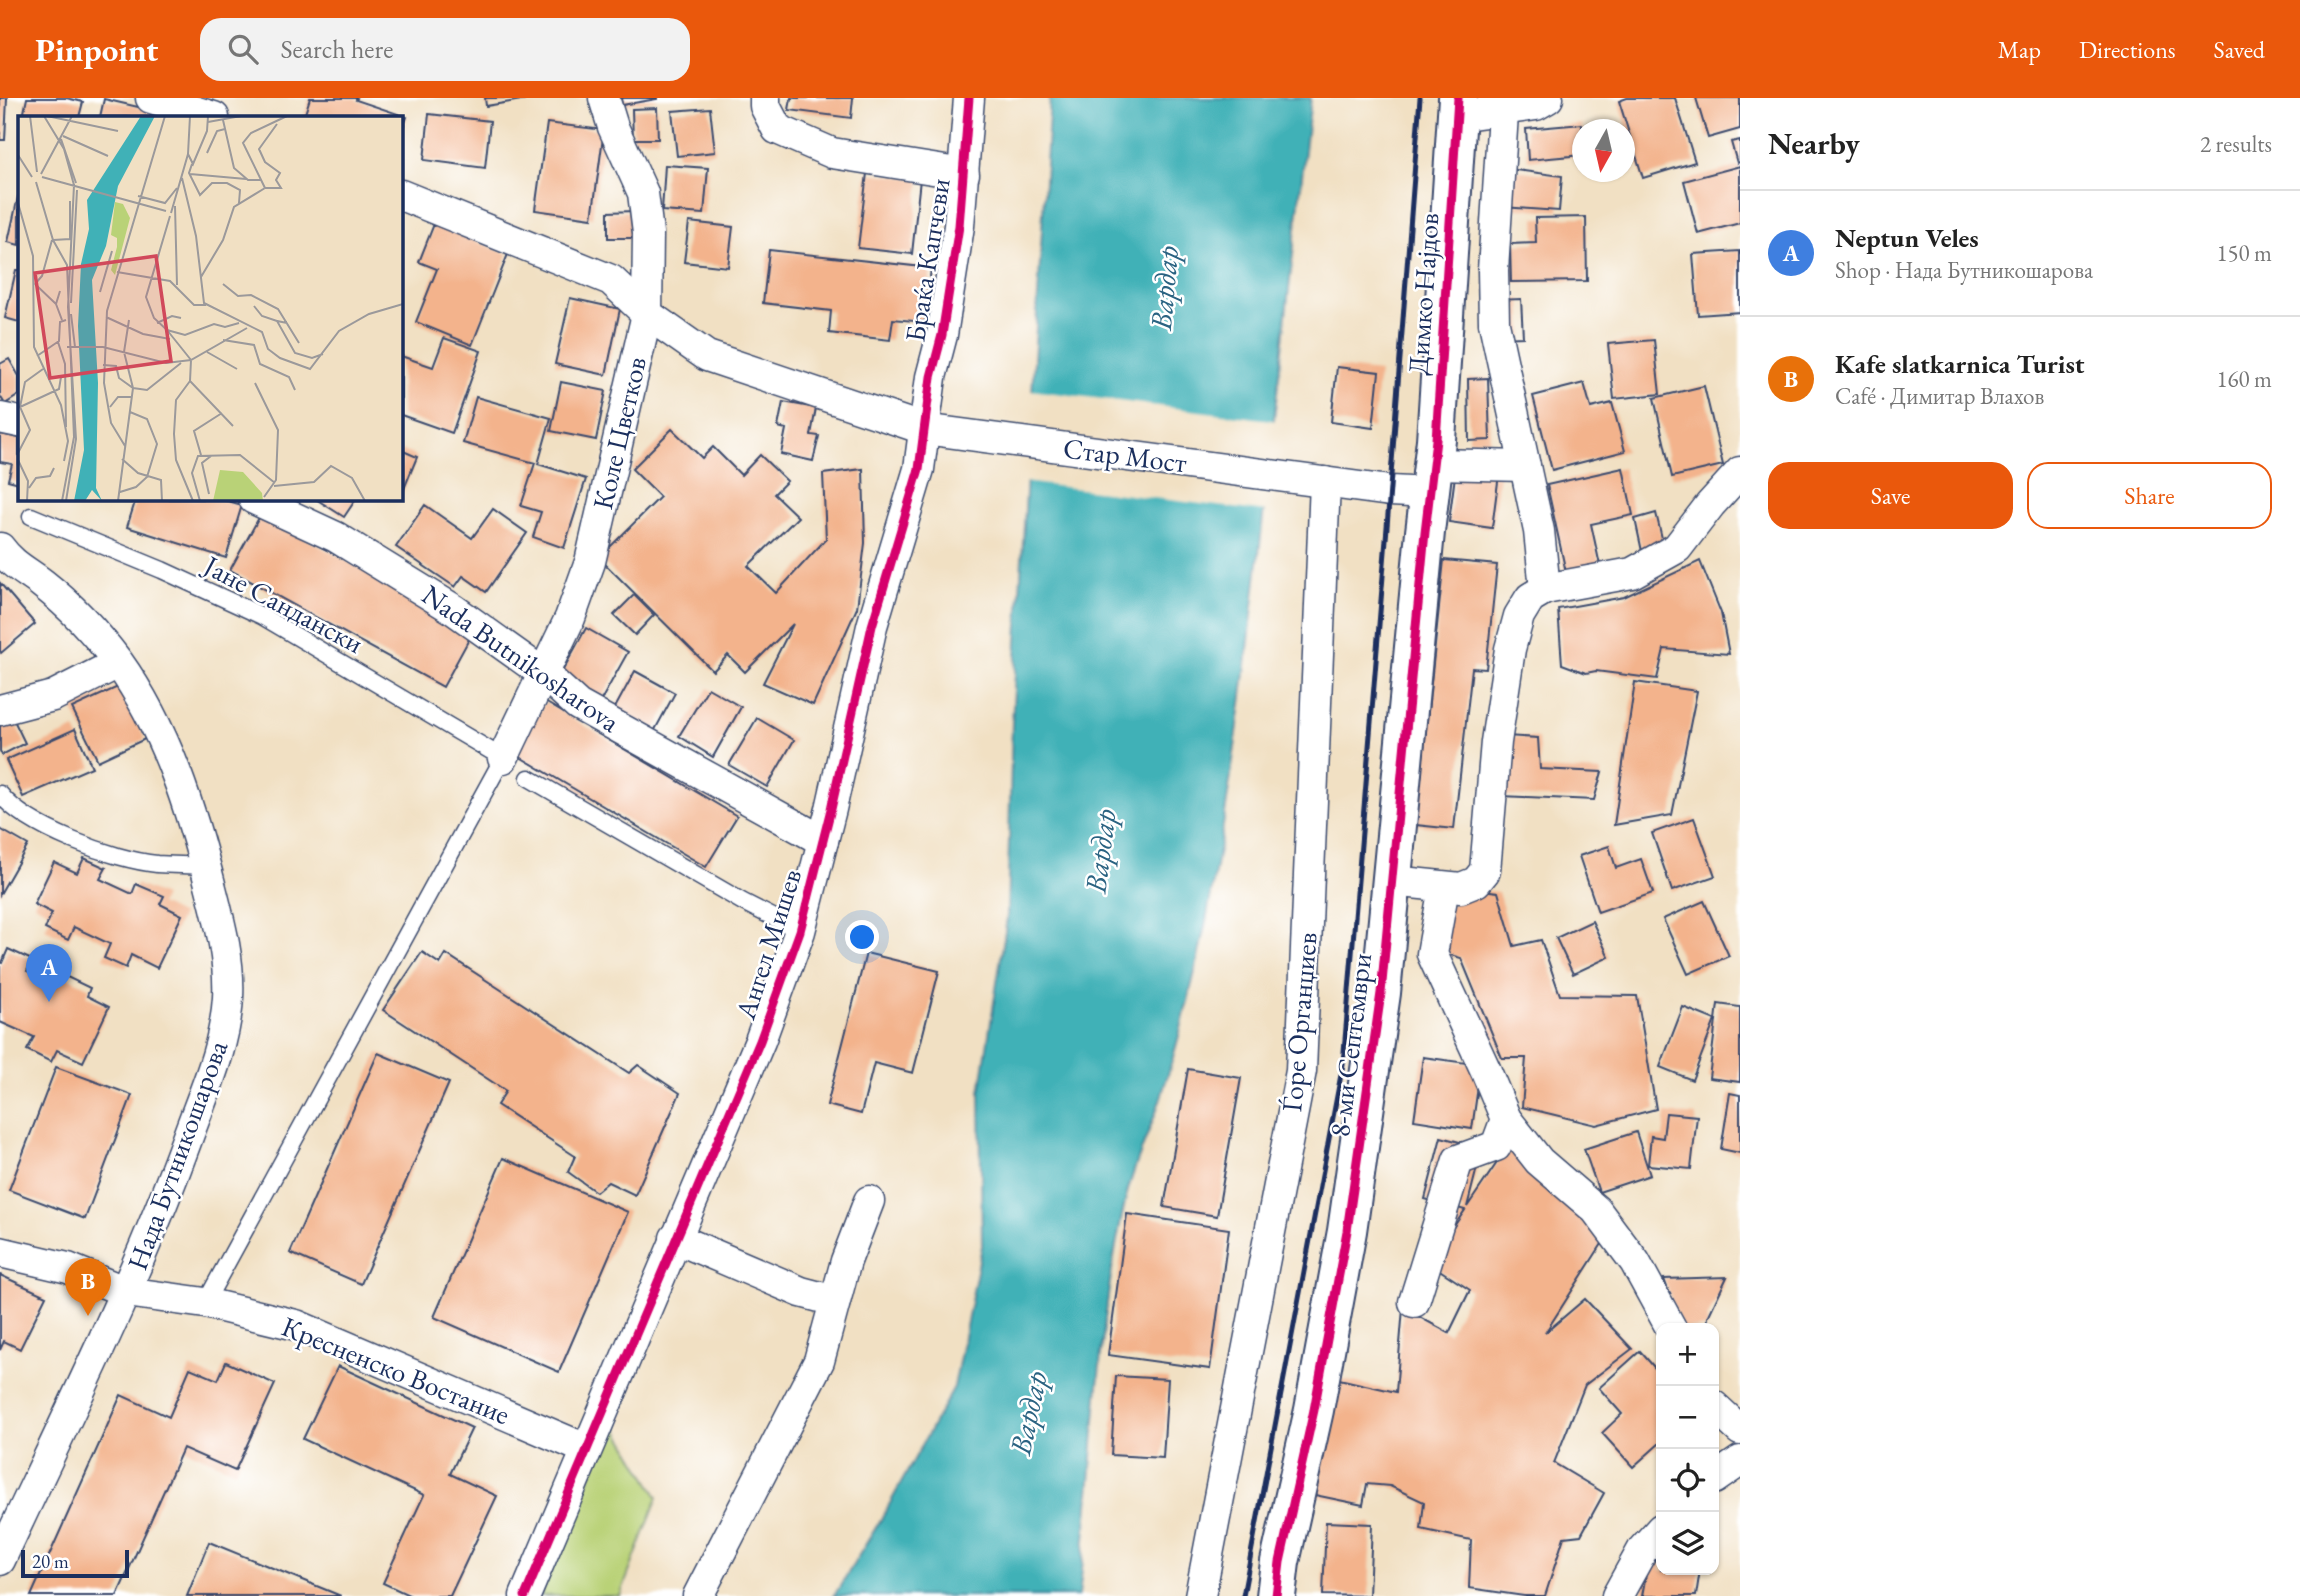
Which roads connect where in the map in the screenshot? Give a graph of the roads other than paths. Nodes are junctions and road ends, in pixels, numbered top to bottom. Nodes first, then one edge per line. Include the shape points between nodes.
1 (151, 98) edge
2 (604, 98) edge
3 (765, 98) edge
4 (969, 98) edge
5 (1548, 98) edge
6 (1504, 104) edge
7 (1458, 107) edge
8 (211, 116) edge
9 (964, 174) junction
10 (402, 195) edge
11 (647, 314) junction
12 (0, 418) edge
13 (18, 422) edge
14 (924, 429) junction
15 (1525, 466) junction
16 (1740, 472) edge
17 (1432, 479) junction
18 (1325, 482) junction
19 (256, 500) edge
20 (31, 516) dead end
21 (0, 548) edge
22 (1545, 589) junction
23 (118, 663) junction
24 (544, 674) junction
25 (0, 710) edge
26 (503, 758) junction
27 (528, 778) dead end
28 (0, 794) edge
29 (823, 841) junction
30 (205, 866) junction
31 (1392, 881) junction
32 (1444, 887) junction
33 (800, 931) junction
34 (1506, 1119) junction
35 (869, 1201) dead end
36 (675, 1238) junction
37 (0, 1252) edge
38 (126, 1292) junction
39 (835, 1301) junction
40 (205, 1303) junction
41 (1415, 1303) dead end
42 (1668, 1323) edge
43 (1719, 1411) edge
44 (1740, 1430) edge
45 (586, 1450) junction
46 (1740, 1461) edge
47 (1719, 1476) edge
48 (1656, 1535) edge
49 (0, 1560) edge
50 (525, 1596) edge
51 (698, 1596) edge
52 (1200, 1596) edge
53 (1276, 1596) edge
54 (1617, 1596) edge

1 - 8 street
2 - 11 street, Коле Цветков via 643,193 648,233
3 - 9 street via 777,129 832,153
4 - 9 street, Браќа Капчеви
5 - 6 street via 1536,105
6 - 7 street
6 - 15 street via 1494,323
7 - 17 main road, Димко Најдов
9 - 14 street, Браќа Капчеви
10 - 11 street, Стар Мост via 611,280
11 - 14 street, Стар Мост via 707,356
11 - 24 street, Коле Цветков via 590,562
12 - 13 street
14 - 18 street, Стар Мост
14 - 29 street, Ангел Мишев via 919,469 872,626
15 - 17 street, Стар Мост
15 - 22 street
16 - 22 street via 1677,548 1632,573
17 - 18 street, Стар Мост via 1390,492
17 - 31 main road, 8-ми Септември
18 - 52 street, Ѓоре Органџиев via 1301,1071
19 - 24 street, Nada Butnikosharova via 336,537 453,608
20 - 26 lane, Јане Сандански via 262,616
21 - 23 street, Нада Бутникошарова via 22,571 43,583
22 - 32 street via 1524,607 1510,649 1496,742 1485,871 1476,882 1461,888
23 - 25 street via 52,696
23 - 30 street, Нада Бутникошарова via 164,744
24 - 26 street, Коле Цветков
24 - 29 street, Nada Butnikosharova via 578,705
26 - 40 lane
27 - 33 lane
28 - 30 lane via 39,824 84,844 142,861
29 - 33 street, Ангел Мишев
30 - 38 street, Нада Бутникошарова via 226,947 228,998 221,1045 164,1203
31 - 32 street
31 - 53 main road, 8-ми Септември via 1347,1231
32 - 34 street via 1432,954
33 - 36 street, Ангел Мишев via 760,1041
34 - 41 street via 1496,1146 1458,1160
34 - 42 street via 1539,1161 1595,1210 1635,1262
35 - 39 street
36 - 39 street via 801,1292
36 - 45 street, Ангел Мишев
37 - 38 street, Кресненско Востание via 68,1268
38 - 40 street, Кресненско Востание
38 - 49 street, Нада Бутникошарова
39 - 51 street via 819,1361
40 - 45 street, Кресненско Востание via 296,1325
43 - 44 street
45 - 50 street, Ангел Мишев
46 - 47 street
48 - 54 street

